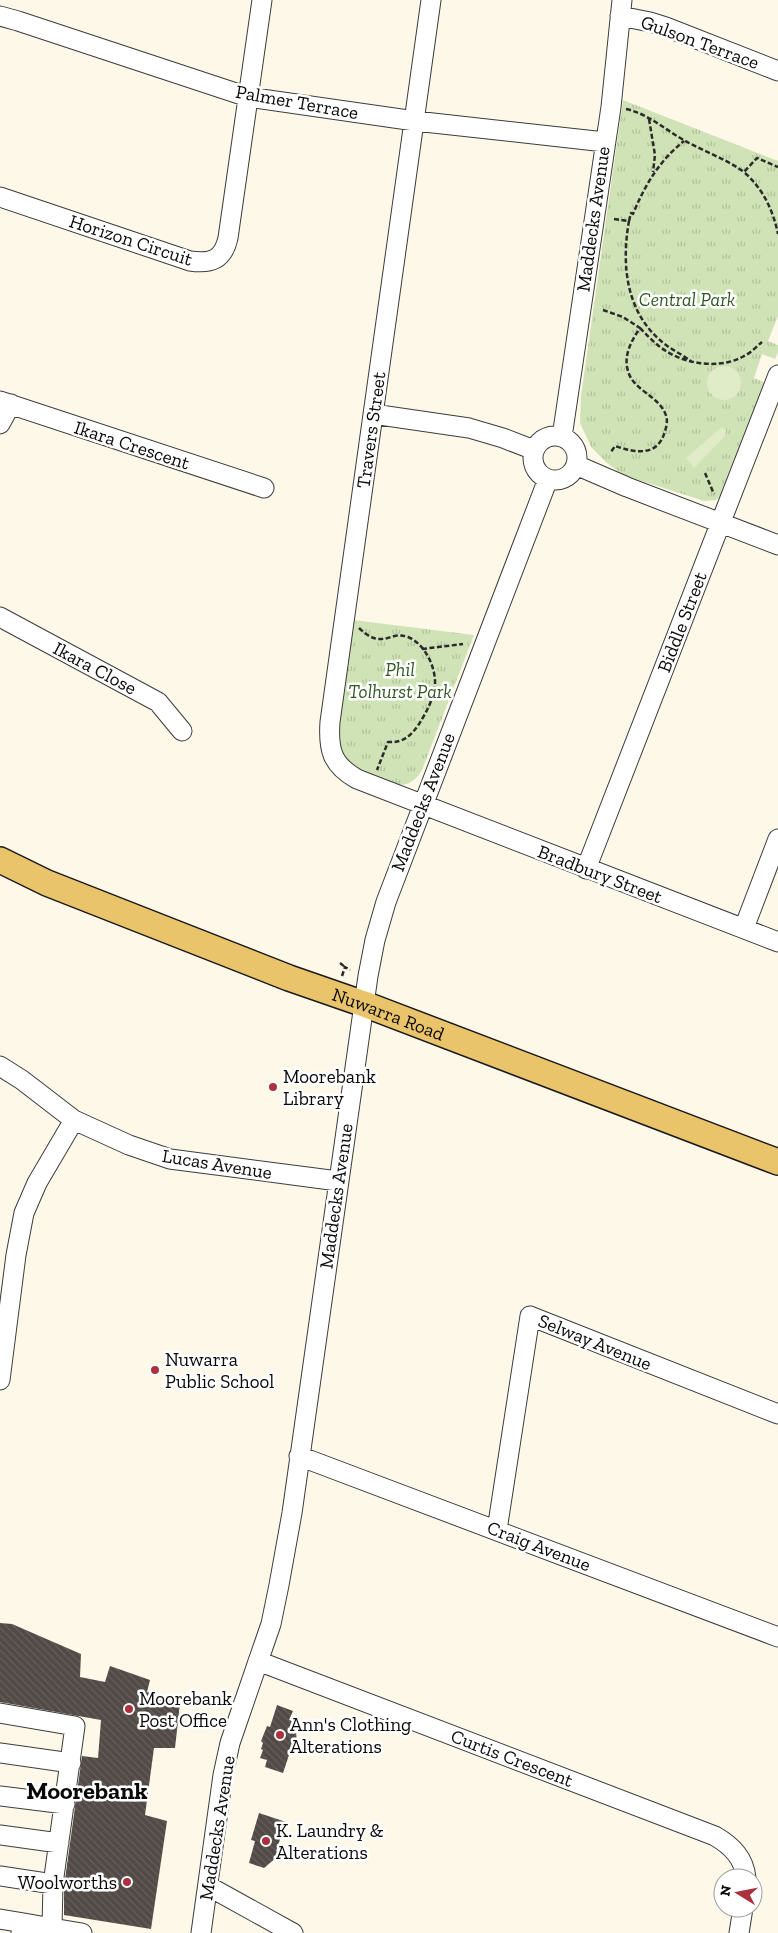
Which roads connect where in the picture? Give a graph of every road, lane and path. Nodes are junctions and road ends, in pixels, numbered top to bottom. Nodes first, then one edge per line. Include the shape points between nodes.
1 (262, 0) edge
2 (431, 0) edge
3 (621, 8) edge
4 (0, 16) edge
5 (778, 71) edge
6 (248, 96) junction
7 (610, 107) junction
8 (649, 117) junction
9 (414, 121) junction
10 (684, 140) junction
11 (605, 142) junction
12 (778, 167) edge
13 (744, 172) junction
14 (653, 174) junction
15 (0, 197) edge
16 (614, 219) dead end
17 (629, 221) junction
18 (778, 234) edge
19 (603, 310) dead end
20 (640, 328) junction
21 (762, 342) dead end
22 (692, 362) junction
23 (778, 375) edge
24 (5, 403) edge
25 (373, 414) junction
26 (0, 424) edge
27 (562, 437) junction
28 (534, 450) junction
29 (611, 452) dead end
30 (576, 465) junction
31 (705, 473) dead end
32 (548, 479) junction
33 (264, 488) dead end
34 (714, 494) dead end
35 (721, 523) junction
36 (778, 545) edge
37 (0, 617) edge
38 (358, 626) dead end
39 (463, 644) dead end
40 (422, 649) junction
41 (182, 731) dead end
42 (380, 763) dead end
43 (423, 805) junction
44 (778, 839) edge
45 (0, 860) edge
46 (586, 869) junction
47 (744, 928) junction
48 (778, 942) edge
49 (340, 963) dead end
50 (345, 967) junction
51 (350, 970) dead end
52 (342, 976) dead end
53 (364, 1004) junction
54 (0, 1066) edge
55 (74, 1120) junction
56 (778, 1162) edge
57 (338, 1181) junction
58 (0, 1380) edge
59 (778, 1414) edge
60 (300, 1456) junction
61 (497, 1530) junction
62 (778, 1637) edge
63 (258, 1661) junction
64 (0, 1713) edge
65 (0, 1753) edge
66 (71, 1763) junction
67 (0, 1796) edge
68 (65, 1804) junction
69 (0, 1835) edge
70 (59, 1843) junction
71 (745, 1868) edge
72 (0, 1876) edge
73 (53, 1884) junction
74 (208, 1886) junction
75 (741, 1918) edge
76 (0, 1919) edge
77 (23, 1928) edge
78 (52, 1928) junction
79 (82, 1933) edge
80 (201, 1933) edge
81 (293, 1933) edge
82 (739, 1933) edge

1 - 6 street, Horizon Circuit
2 - 9 street, Travers Street
3 - 5 street, Gulson Terrace
3 - 7 street, Maddecks Avenue
4 - 6 street, Palmer Terrace
6 - 9 street, Palmer Terrace
6 - 15 street, Horizon Circuit via 228,238 224,252 213,260 190,261
7 - 8 path via 640,112
7 - 11 street, Maddecks Avenue
8 - 10 path
8 - 14 path via 654,140
9 - 11 street, Palmer Terrace
9 - 25 street, Travers Street
10 - 13 path
10 - 14 path
11 - 27 street, Maddecks Avenue
12 - 13 path via 756,158
13 - 18 path via 768,201
14 - 17 path
16 - 17 path
17 - 22 path via 625,269 629,291 641,318 665,344
19 - 20 path
20 - 22 path via 665,351
20 - 29 path via 631,341 628,370 632,381 661,405 668,425 663,440 652,449 639,452 615,446
21 - 22 path via 732,361
23 - 35 street, Biddle Street
24 - 26 street
24 - 33 street, Ikara Crescent
25 - 28 street via 469,428
25 - 43 street, Travers Street via 329,739 337,764 346,773
27 - 28 street via 542,439
27 - 30 street via 576,450
28 - 32 street via 534,464
30 - 32 street via 563,479
30 - 35 street
31 - 34 path
32 - 43 street, Maddecks Avenue
35 - 36 street
35 - 46 street, Biddle Street
37 - 41 street, Ikara Close via 158,702
38 - 40 path via 376,639 407,637
39 - 40 path
40 - 42 path via 430,660 435,685 429,705 414,732 396,743 388,742
43 - 46 street, Bradbury Street
43 - 53 street, Maddecks Avenue via 380,920
44 - 47 street
45 - 53 main road, Nuwarra Road via 48,883
46 - 47 street, Bradbury Street
47 - 48 street, Bradbury Street
49 - 50 path
50 - 51 path
50 - 52 path
53 - 56 main road, Nuwarra Road
53 - 57 street, Maddecks Avenue
54 - 55 street, Lucas Avenue
55 - 57 street, Lucas Avenue via 170,1159
55 - 58 street via 36,1183 24,1213
57 - 60 street, Maddecks Avenue
59 - 61 street, Selway Avenue via 530,1316
60 - 61 street, Craig Avenue
60 - 63 street, Maddecks Avenue via 279,1585
61 - 62 street, Craig Avenue
63 - 71 street, Curtis Crescent via 715,1836 727,1842
63 - 74 street, Maddecks Avenue via 230,1743
64 - 66 street via 75,1726
65 - 66 street
66 - 68 street
67 - 68 street
68 - 70 street
69 - 70 street
70 - 73 street
72 - 73 street
73 - 78 street
74 - 80 street, Maddecks Avenue
74 - 81 street
75 - 82 street
76 - 77 street
77 - 78 street
78 - 79 street

